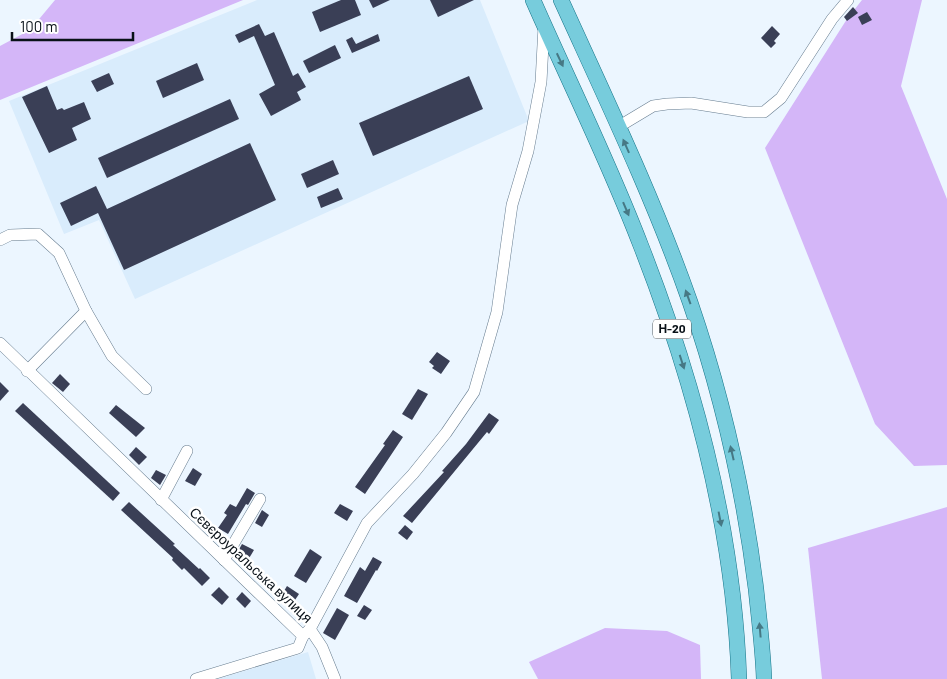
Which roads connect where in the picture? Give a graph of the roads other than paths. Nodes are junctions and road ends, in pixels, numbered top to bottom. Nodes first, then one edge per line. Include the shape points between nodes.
1 (533, 0) edge
2 (560, 0) edge
3 (848, 0) edge
4 (544, 25) junction
5 (618, 127) junction
6 (0, 240) edge
7 (86, 311) junction
8 (0, 343) edge
9 (28, 371) junction
10 (146, 389) dead end
11 (187, 451) dead end
12 (260, 499) dead end
13 (161, 500) junction
14 (224, 560) junction
15 (307, 632) junction
16 (196, 679) edge
17 (335, 679) edge
18 (739, 679) edge
19 (764, 679) edge

1 - 4 main road, Н-20
2 - 5 main road, Н-20
3 - 5 street via 781,98 764,112 690,103 667,104 652,106
4 - 15 street, Сєвєроуральська вулиця via 541,82 528,151 512,205 497,312 474,392 413,474 367,523
4 -> 18 main road, Н-20 via 641,244 689,384 708,457 727,556
19 -> 5 main road, Н-20 via 750,546 733,453 690,302
6 - 7 street via 10,235 38,234 59,253
7 - 9 street
7 - 10 street via 112,356
8 - 9 street, Сєвєроуральська вулиця
9 - 13 street, Сєвєроуральська вулиця
11 - 13 street
12 - 14 street
13 - 14 street, Сєвєроуральська вулиця
14 - 15 street, Сєвєроуральська вулиця
15 - 16 street via 298,648
15 - 17 street via 322,647

